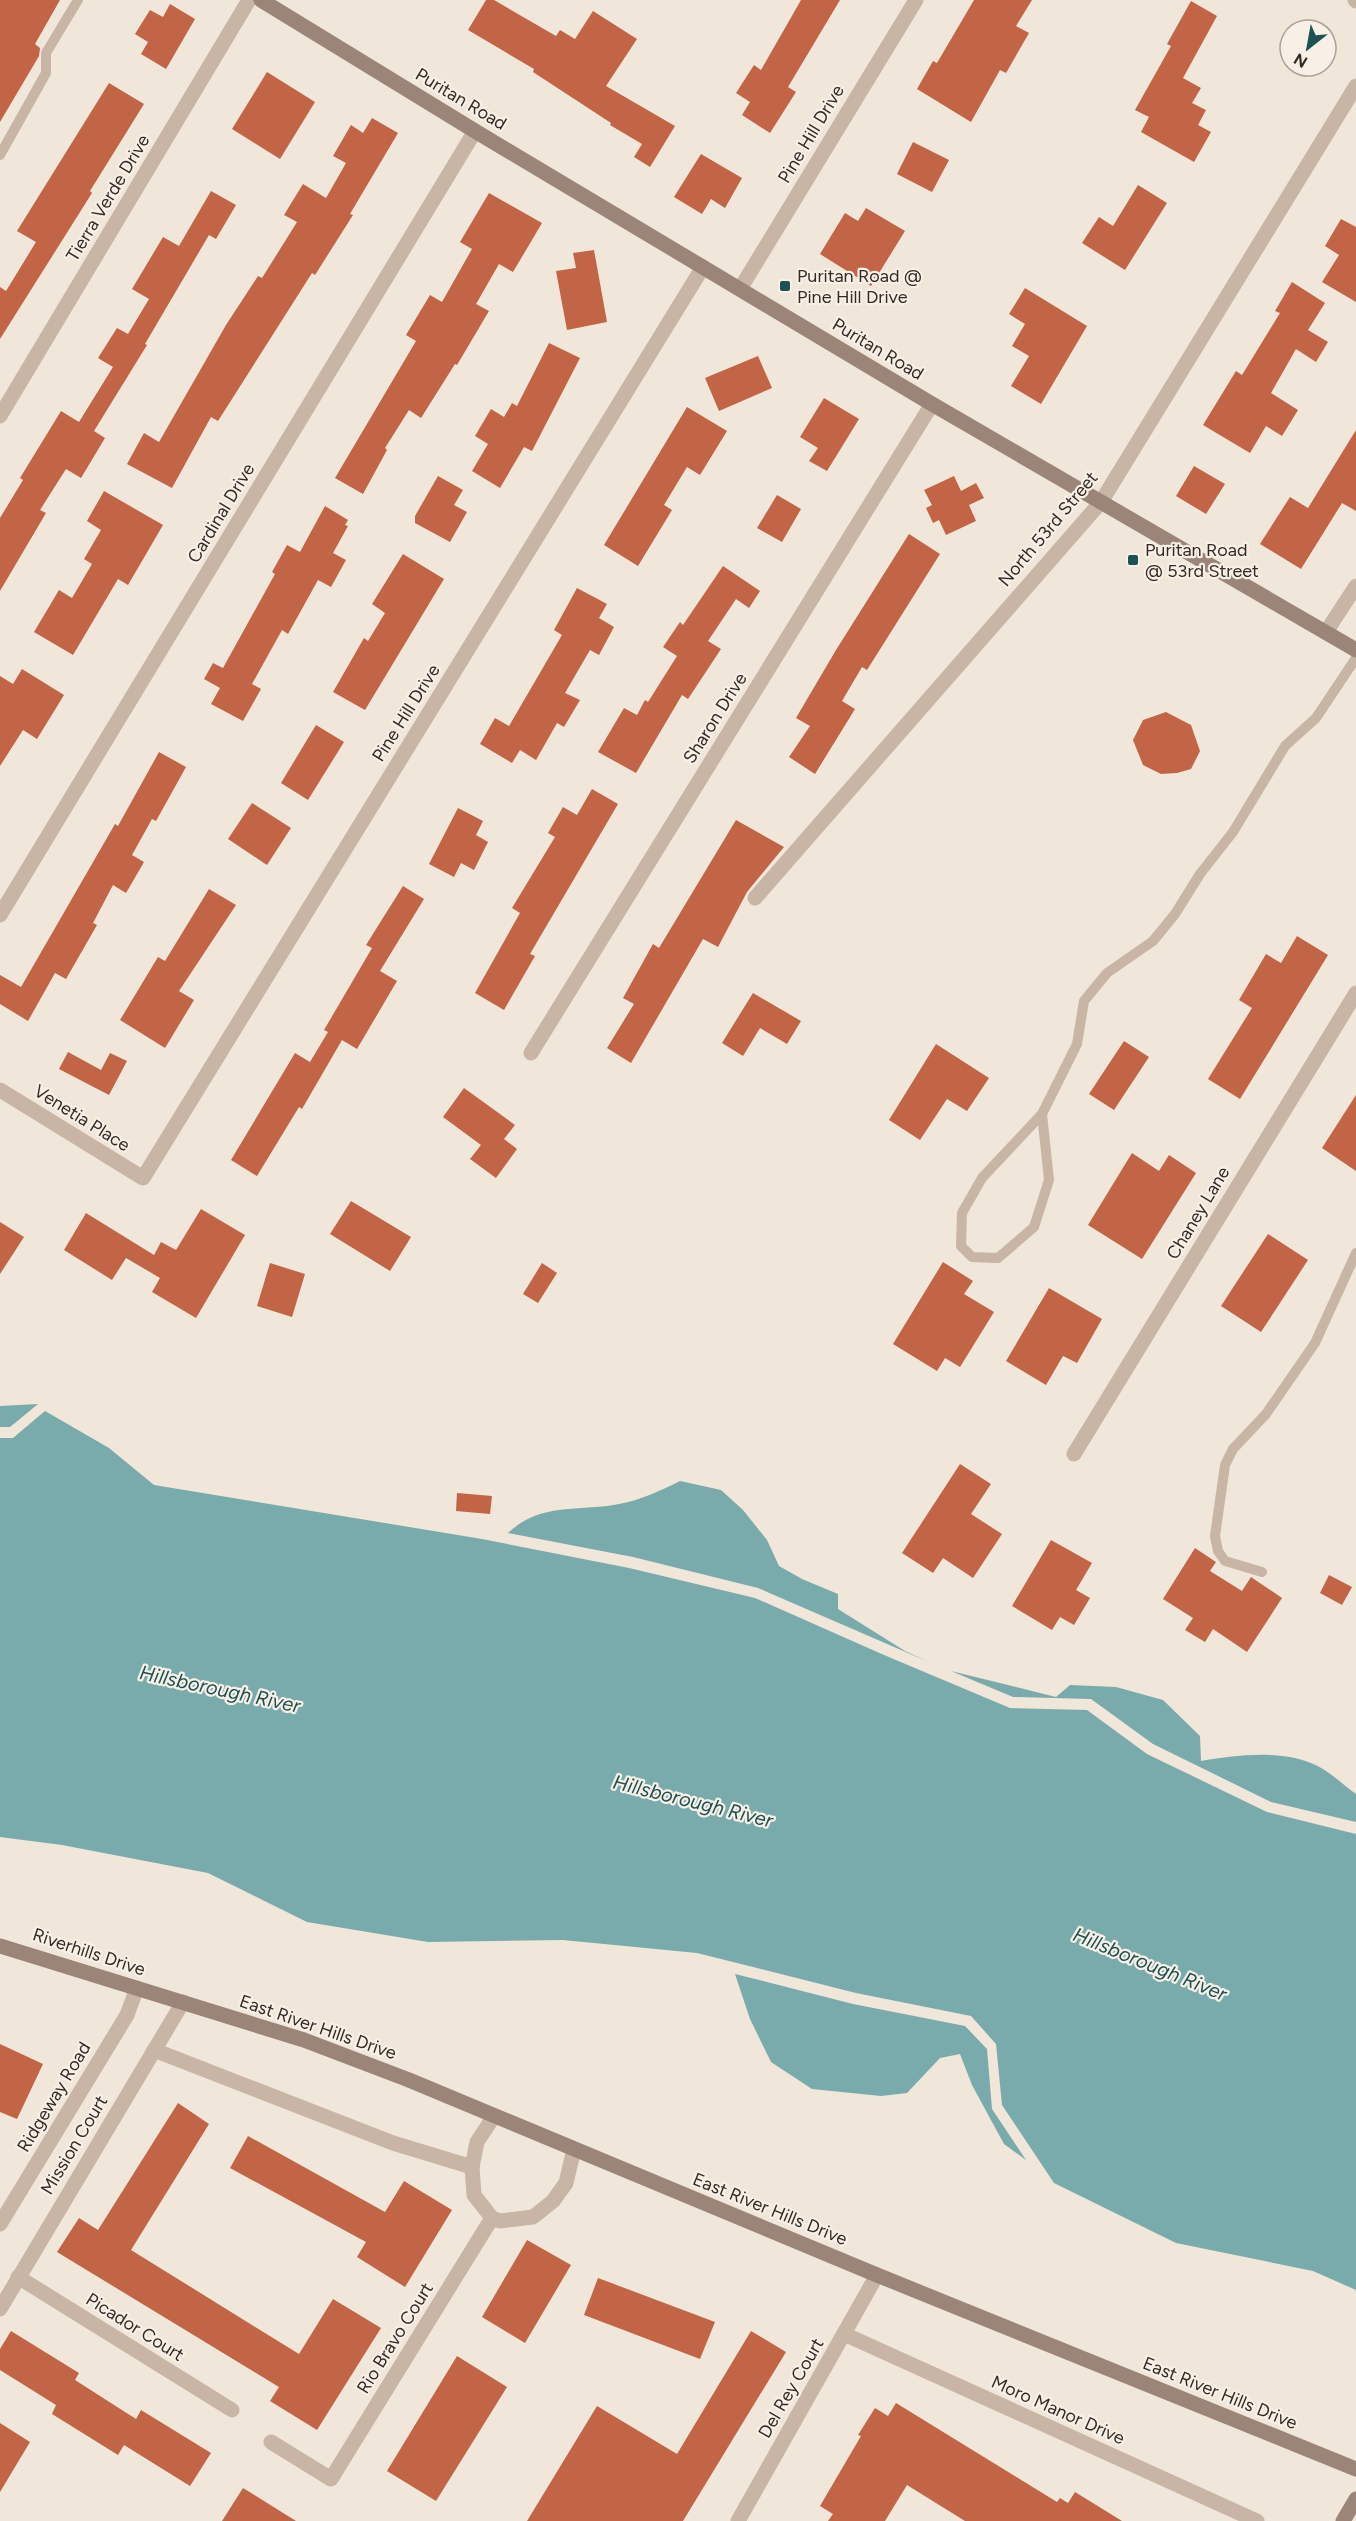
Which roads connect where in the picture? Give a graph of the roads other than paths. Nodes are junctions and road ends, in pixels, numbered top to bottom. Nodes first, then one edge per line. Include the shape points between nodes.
1 (78, 0) edge
2 (249, 0) edge
3 (261, 0) edge
4 (916, 0) edge
5 (1356, 86) edge
6 (475, 130) junction
7 (0, 155) edge
8 (703, 267) junction
9 (740, 289) junction
10 (932, 404) junction
11 (0, 416) edge
12 (1101, 502) junction
13 (1356, 586) edge
14 (1326, 632) junction
15 (1356, 650) edge
16 (1356, 658) edge
17 (755, 898) dead end
18 (0, 915) edge
19 (1356, 993) edge
20 (531, 1053) dead end
21 (0, 1090) edge
22 (1042, 1114) junction
23 (143, 1178) joint
24 (1356, 1252) edge
25 (1074, 1454) dead end
26 (1262, 1572) dead end
27 (0, 1946) edge
28 (137, 1988) junction
29 (165, 1996) joint
30 (183, 2002) junction
31 (154, 2050) junction
32 (494, 2116) junction
33 (574, 2149) junction
34 (472, 2167) junction
35 (492, 2218) junction
36 (0, 2224) edge
37 (878, 2275) junction
38 (18, 2277) junction
39 (0, 2309) edge
40 (844, 2334) junction
41 (232, 2410) dead end
42 (271, 2442) dead end
43 (1356, 2469) edge
44 (1356, 2499) edge
45 (738, 2521) edge
46 (1257, 2521) edge
47 (1343, 2521) edge

1 - 7 lane via 46,53 46,73
2 - 11 street, Tierra Verde Drive
3 - 6 street, Puritan Road
4 - 9 street, Pine Hill Drive
5 - 12 street, North 53rd Street
6 - 8 street, Puritan Road
6 - 18 street, Cardinal Drive
8 - 9 street, Puritan Road
8 - 23 street, Pine Hill Drive
9 - 10 street, Puritan Road
10 - 12 street, Puritan Road
10 - 20 street, Sharon Drive
12 - 14 street, Puritan Road
12 - 17 street, North 53rd Street
13 - 14 street
14 - 15 street, Puritan Road
16 - 22 lane via 1316,718 1285,746 1233,832 1175,914 1153,940 1107,973 1084,1001 1077,1044
19 - 25 street, Chaney Lane
21 - 23 street, Venetia Place
22 - 22 lane via 1049,1180 1034,1227 998,1258 972,1257 962,1246 962,1213 982,1178
24 - 26 lane via 1315,1343 1266,1414 1233,1449 1225,1465 1215,1536 1218,1551 1225,1562
27 - 28 street, Riverhills Drive
28 - 29 street, Riverhills Drive
28 - 36 street, Ridgeway Road via 127,2014
29 - 30 street, East River Hills Drive
30 - 31 street, Mission Court
30 - 32 street, East River Hills Drive via 304,2040
31 - 34 street via 393,2143
31 - 38 street, Mission Court
32 - 33 street, East River Hills Drive
32 - 34 street via 477,2142
33 - 35 street via 566,2183 533,2217 500,2221
33 - 37 street, East River Hills Drive
34 - 35 street via 474,2195
35 - 42 street, Rio Bravo Court via 331,2479
37 - 40 street, Del Rey Court
37 - 43 street, East River Hills Drive
38 - 39 street, Mission Court
38 - 41 street, Picador Court
40 - 45 street, Del Rey Court
40 - 46 street, Moro Manor Drive
44 - 47 street

